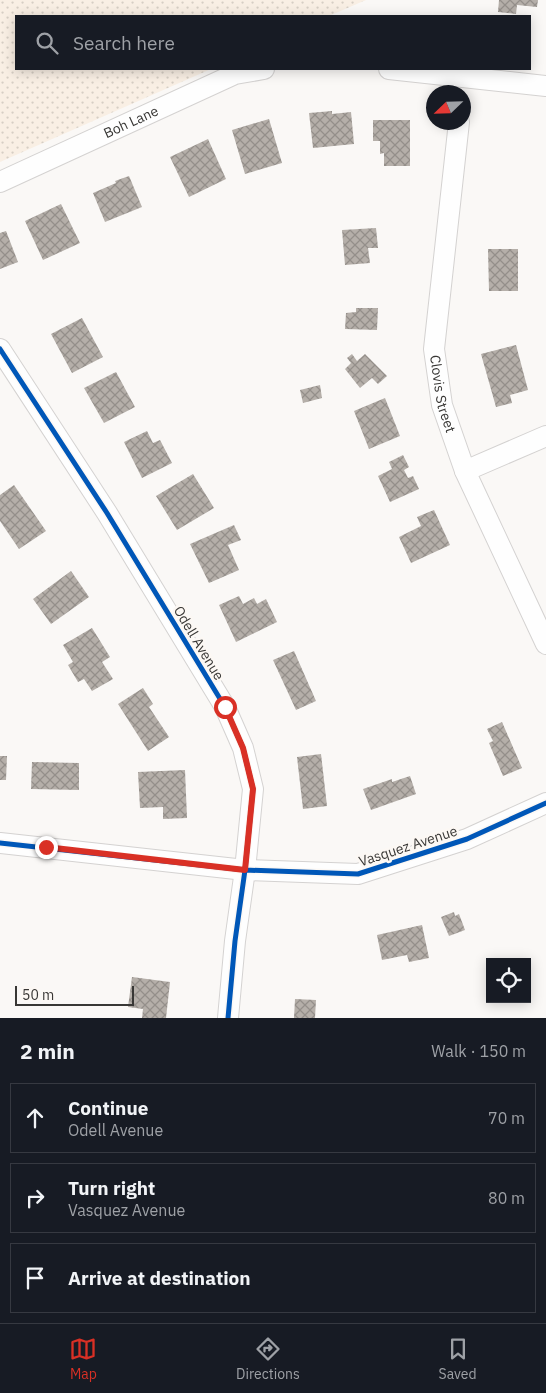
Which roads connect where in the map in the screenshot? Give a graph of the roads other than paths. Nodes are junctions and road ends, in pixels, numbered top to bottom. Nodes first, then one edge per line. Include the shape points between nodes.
1 (258, 70) edge
2 (394, 70) edge
3 (463, 84) edge
4 (546, 86) edge
5 (458, 130) edge
6 (0, 182) edge
7 (0, 349) edge
8 (546, 436) edge
9 (465, 471) junction
10 (546, 644) edge
11 (546, 803) edge
12 (0, 843) edge
13 (245, 870) junction
14 (228, 1018) edge

1 - 6 street, Boh Lane via 235,74
2 - 3 street
3 - 4 street
5 - 9 street, Clovis Street via 434,349 442,404
7 - 13 street, Odell Avenue via 107,513 225,707 243,748 253,789
8 - 9 street
9 - 10 street, Clovis Street
11 - 13 street, Vasquez Avenue via 467,839 358,874
12 - 13 street, Vasquez Avenue
13 - 14 street, Odell Avenue

